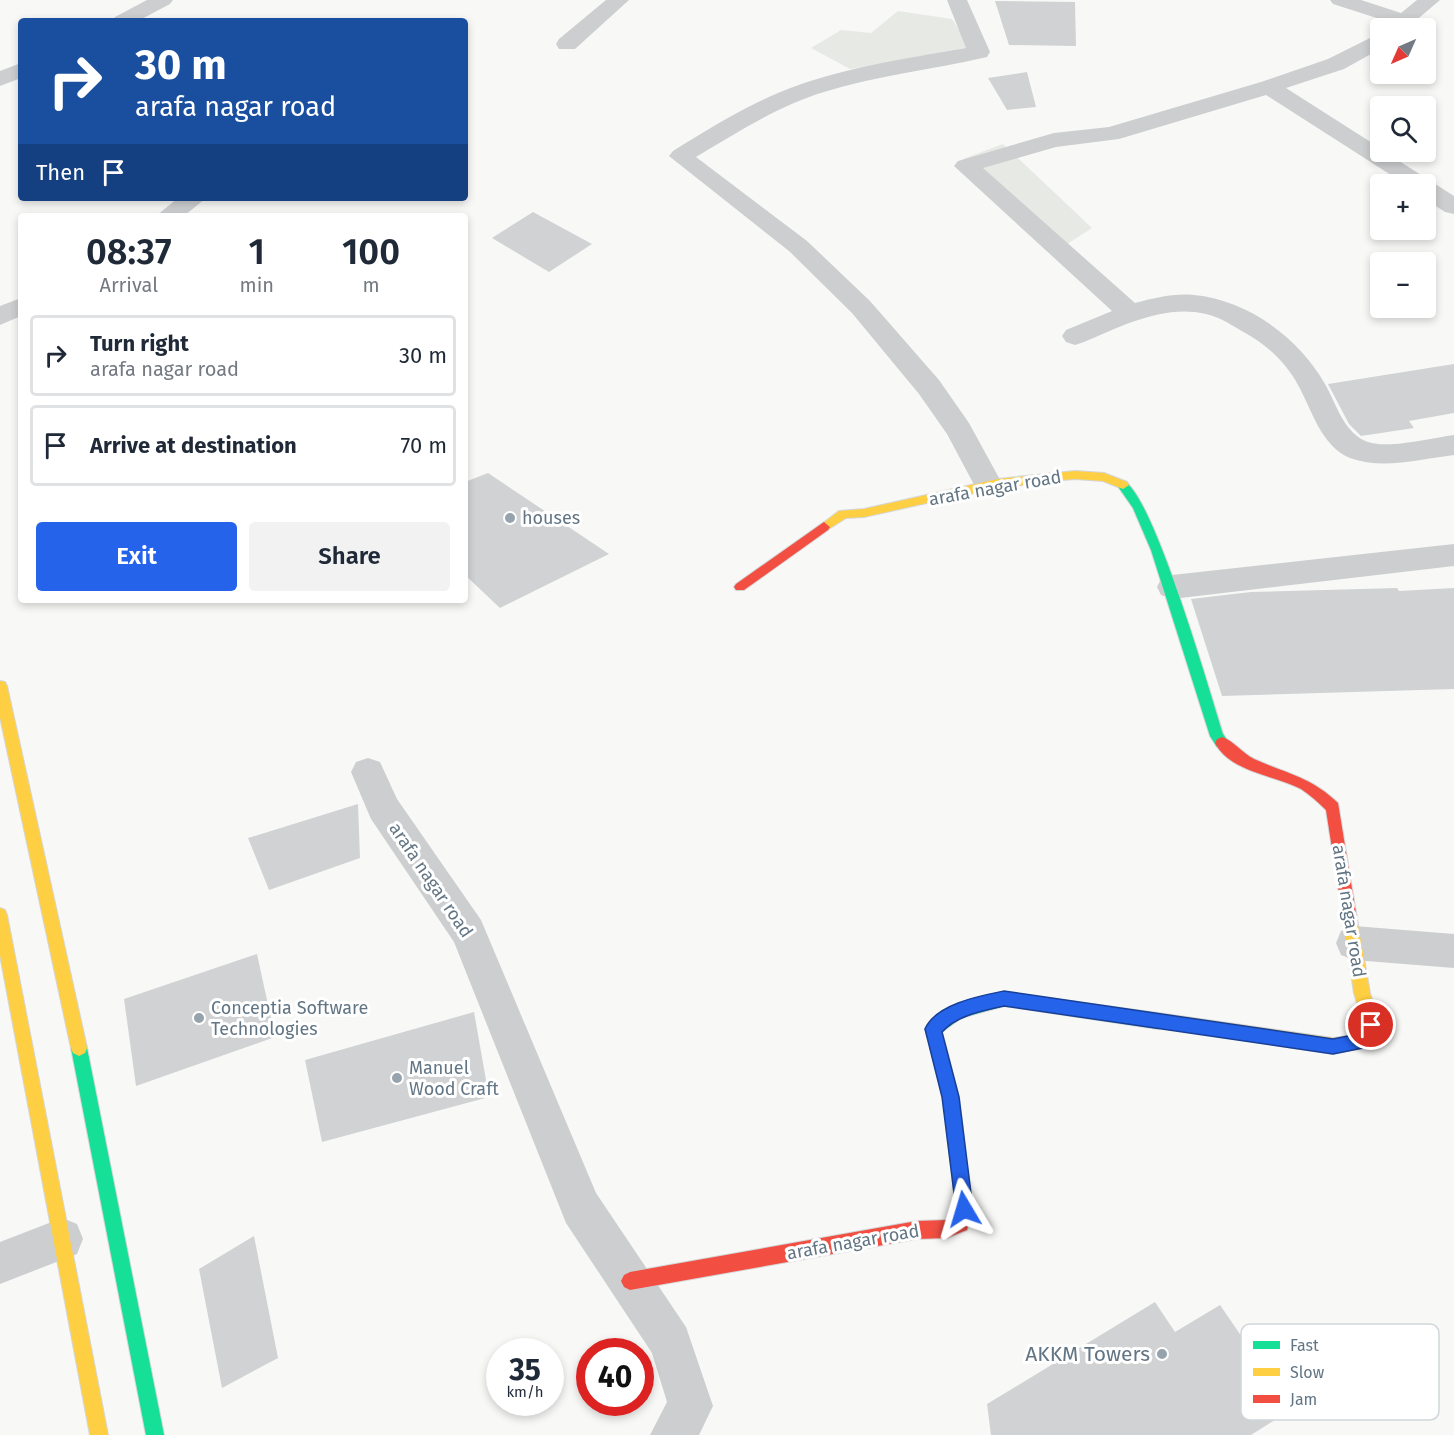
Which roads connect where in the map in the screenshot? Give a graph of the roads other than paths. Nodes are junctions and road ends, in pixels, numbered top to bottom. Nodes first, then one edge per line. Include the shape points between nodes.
1 (163, 0) edge
2 (957, 0) edge
3 (1340, 0) edge
4 (1430, 0) edge
5 (609, 2) edge
6 (128, 18) edge
7 (1384, 18) edge
8 (1409, 18) edge
9 (567, 44) dead end
10 (1370, 45) edge
11 (18, 71) edge
12 (0, 79) edge
13 (1269, 87) junction
14 (1404, 174) edge
15 (1436, 195) edge
16 (190, 201) edge
17 (1454, 207) edge
18 (172, 213) edge
19 (18, 307) edge
20 (1129, 312) junction
21 (0, 316) edge
22 (1074, 336) dead end
23 (1454, 445) edge
24 (988, 487) junction
25 (1454, 555) edge
26 (741, 586) dead end
27 (1172, 587) junction
28 (0, 686) edge
29 (368, 772) dead end
30 (0, 915) edge
31 (1354, 943) junction
32 (1454, 951) edge
33 (3, 953) edge
34 (62, 1239) junction
35 (0, 1263) edge
36 (630, 1281) junction
37 (99, 1435) edge
38 (155, 1435) edge
39 (673, 1435) edge

1 - 6 street
2 - 24 street via 979,52 830,84 777,102 681,156 798,246 861,306 929,387 959,430
3 - 7 street
4 - 8 street
5 - 9 street
10 - 13 street via 1346,59
11 - 12 street
13 - 14 street
13 - 20 street via 1111,134 1054,140 966,166
15 - 17 street
16 - 18 street
19 - 21 street
20 - 22 street
20 - 23 street via 1186,303 1209,306 1260,330 1286,349 1312,384 1339,434 1359,451 1391,453
24 - 26 street, arafa nagar road via 843,514
24 - 27 street, arafa nagar road via 1068,474 1115,478 1140,513
25 - 27 street
27 - 31 street, arafa nagar road via 1183,632 1226,751 1305,781 1326,794 1333,807
28 - 38 street via 81,1055
29 - 36 street, arafa nagar road via 383,808 468,932 581,1208
30 - 33 street
31 - 32 street
31 - 36 street, arafa nagar road via 1371,1025 1358,1042 1350,1044 1333,1046 1004,999 943,1018 933,1029 951,1097 964,1209 961,1224
33 - 34 street
34 - 35 street
34 - 37 street
36 - 39 street, arafa nagar road via 671,1342 691,1406

